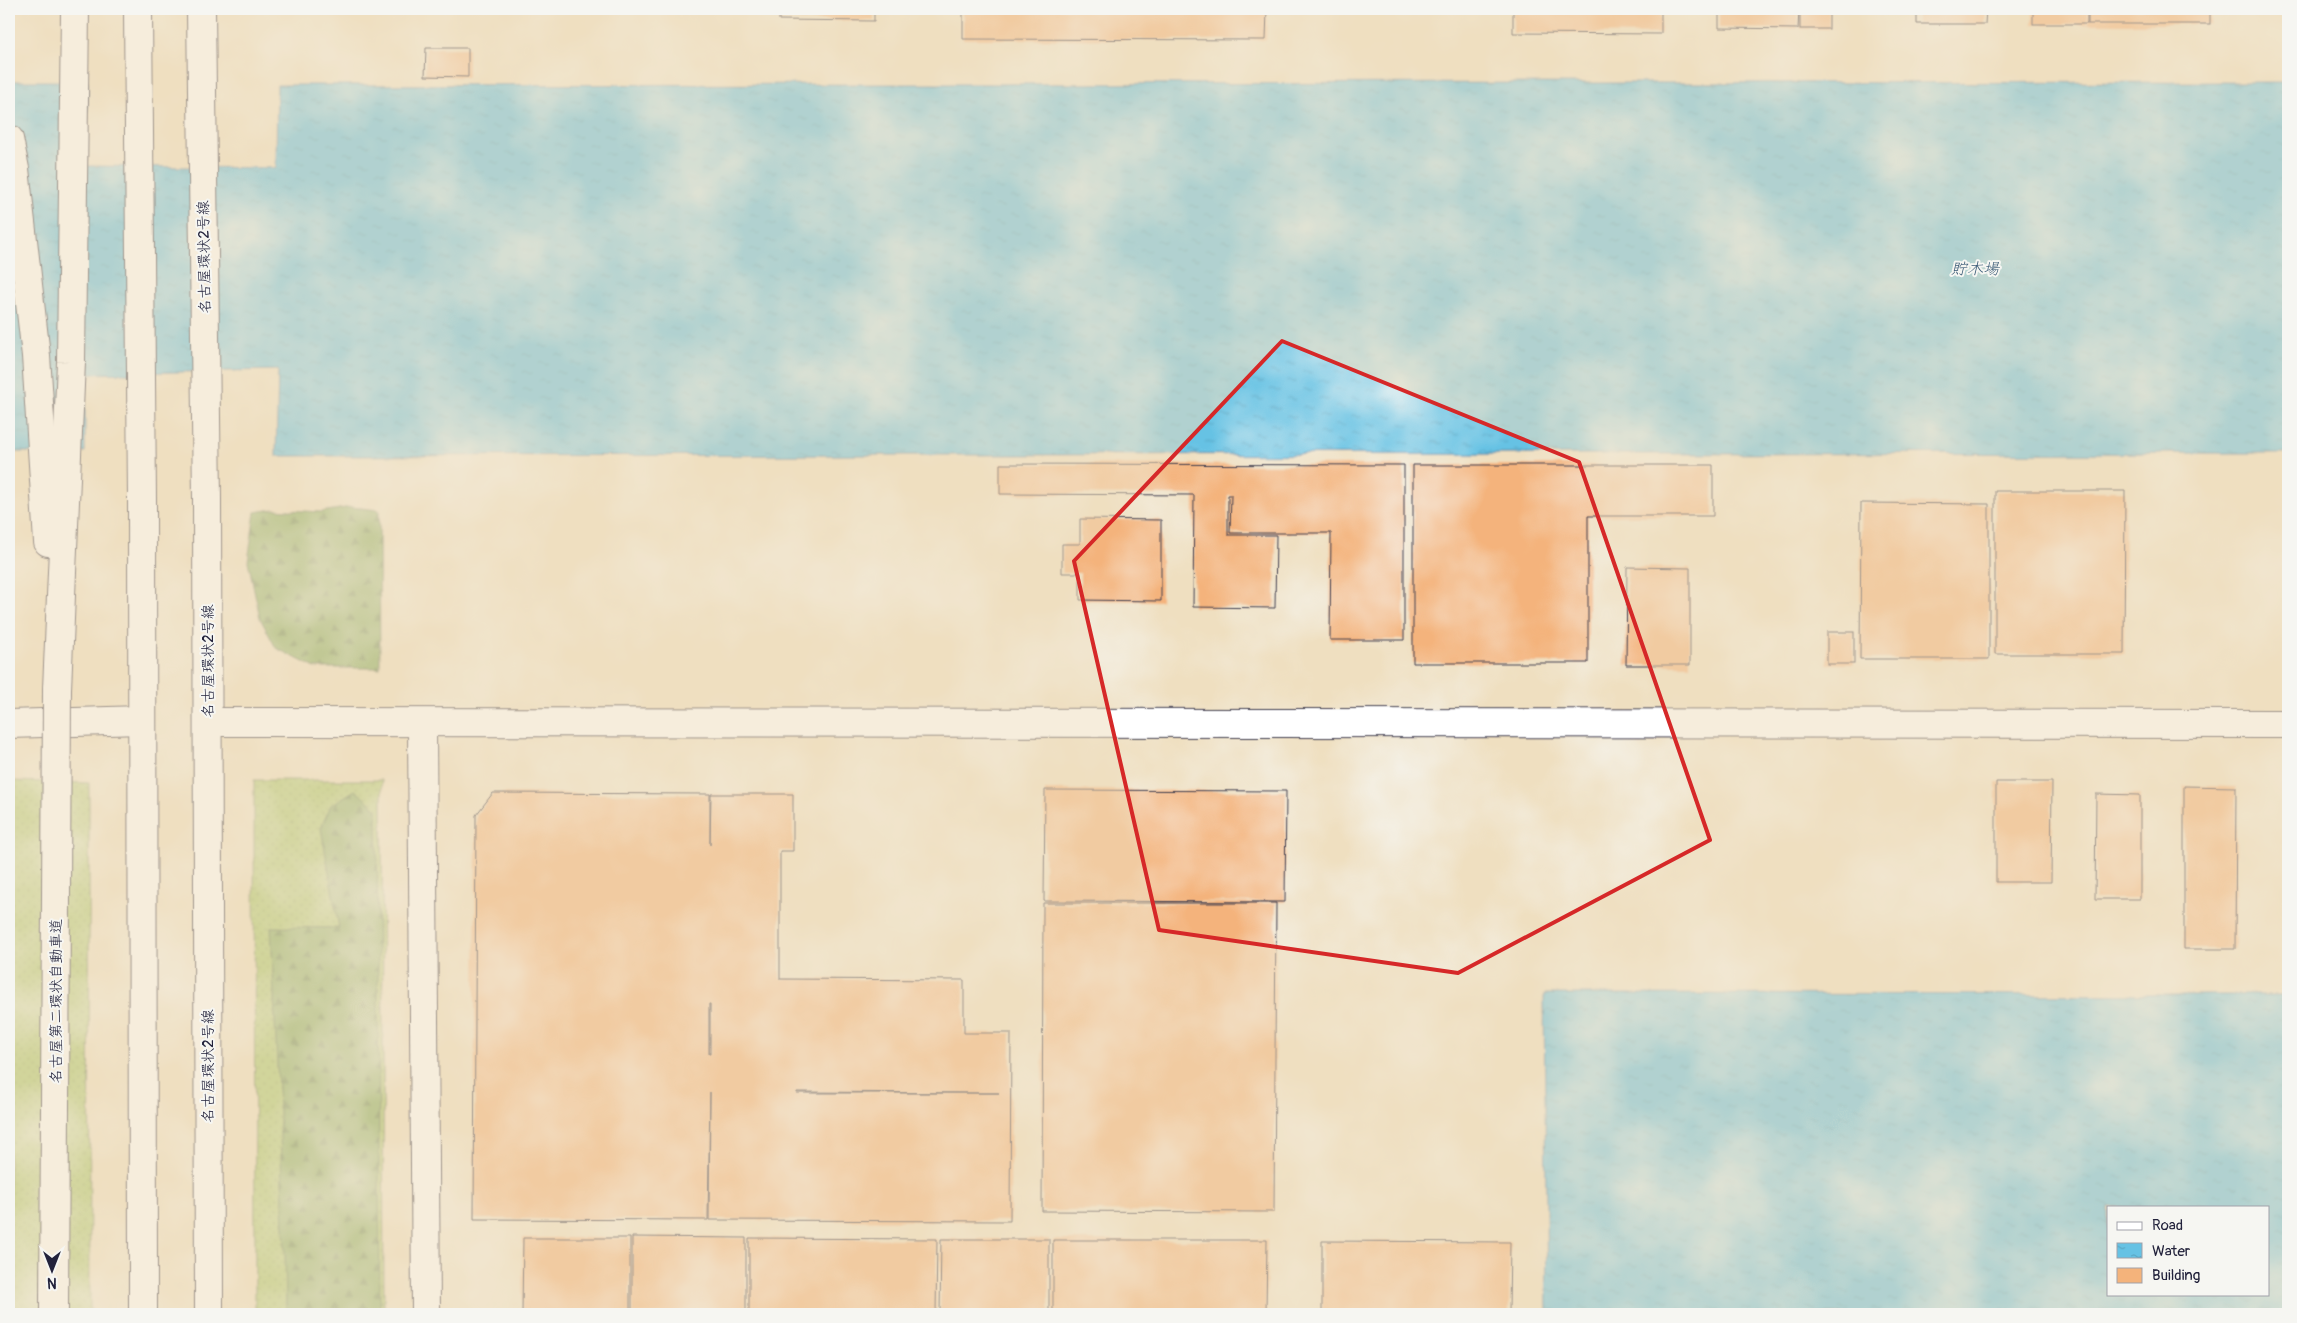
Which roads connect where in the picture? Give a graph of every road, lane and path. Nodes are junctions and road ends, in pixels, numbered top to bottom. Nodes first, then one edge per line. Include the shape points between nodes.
1 (75, 9) edge
2 (138, 9) edge
3 (201, 9) edge
4 (9, 139) edge
5 (57, 689) junction
6 (141, 720) junction
7 (208, 722) junction
8 (422, 723) junction
9 (9, 724) edge
10 (2288, 724) edge
11 (54, 1314) edge
12 (143, 1314) edge
13 (209, 1314) edge
14 (426, 1314) edge

1 - 5 main road via 71,362
2 - 6 main road
3 - 7 main road, 名古屋環状2号線
4 - 5 main road via 36,356
5 - 11 main road, 名古屋第二環状自動車道, bridge
6 - 9 main road
6 - 12 main road
7 - 8 main road
7 - 13 main road, 名古屋環状2号線
8 - 10 main road
8 - 14 main road

